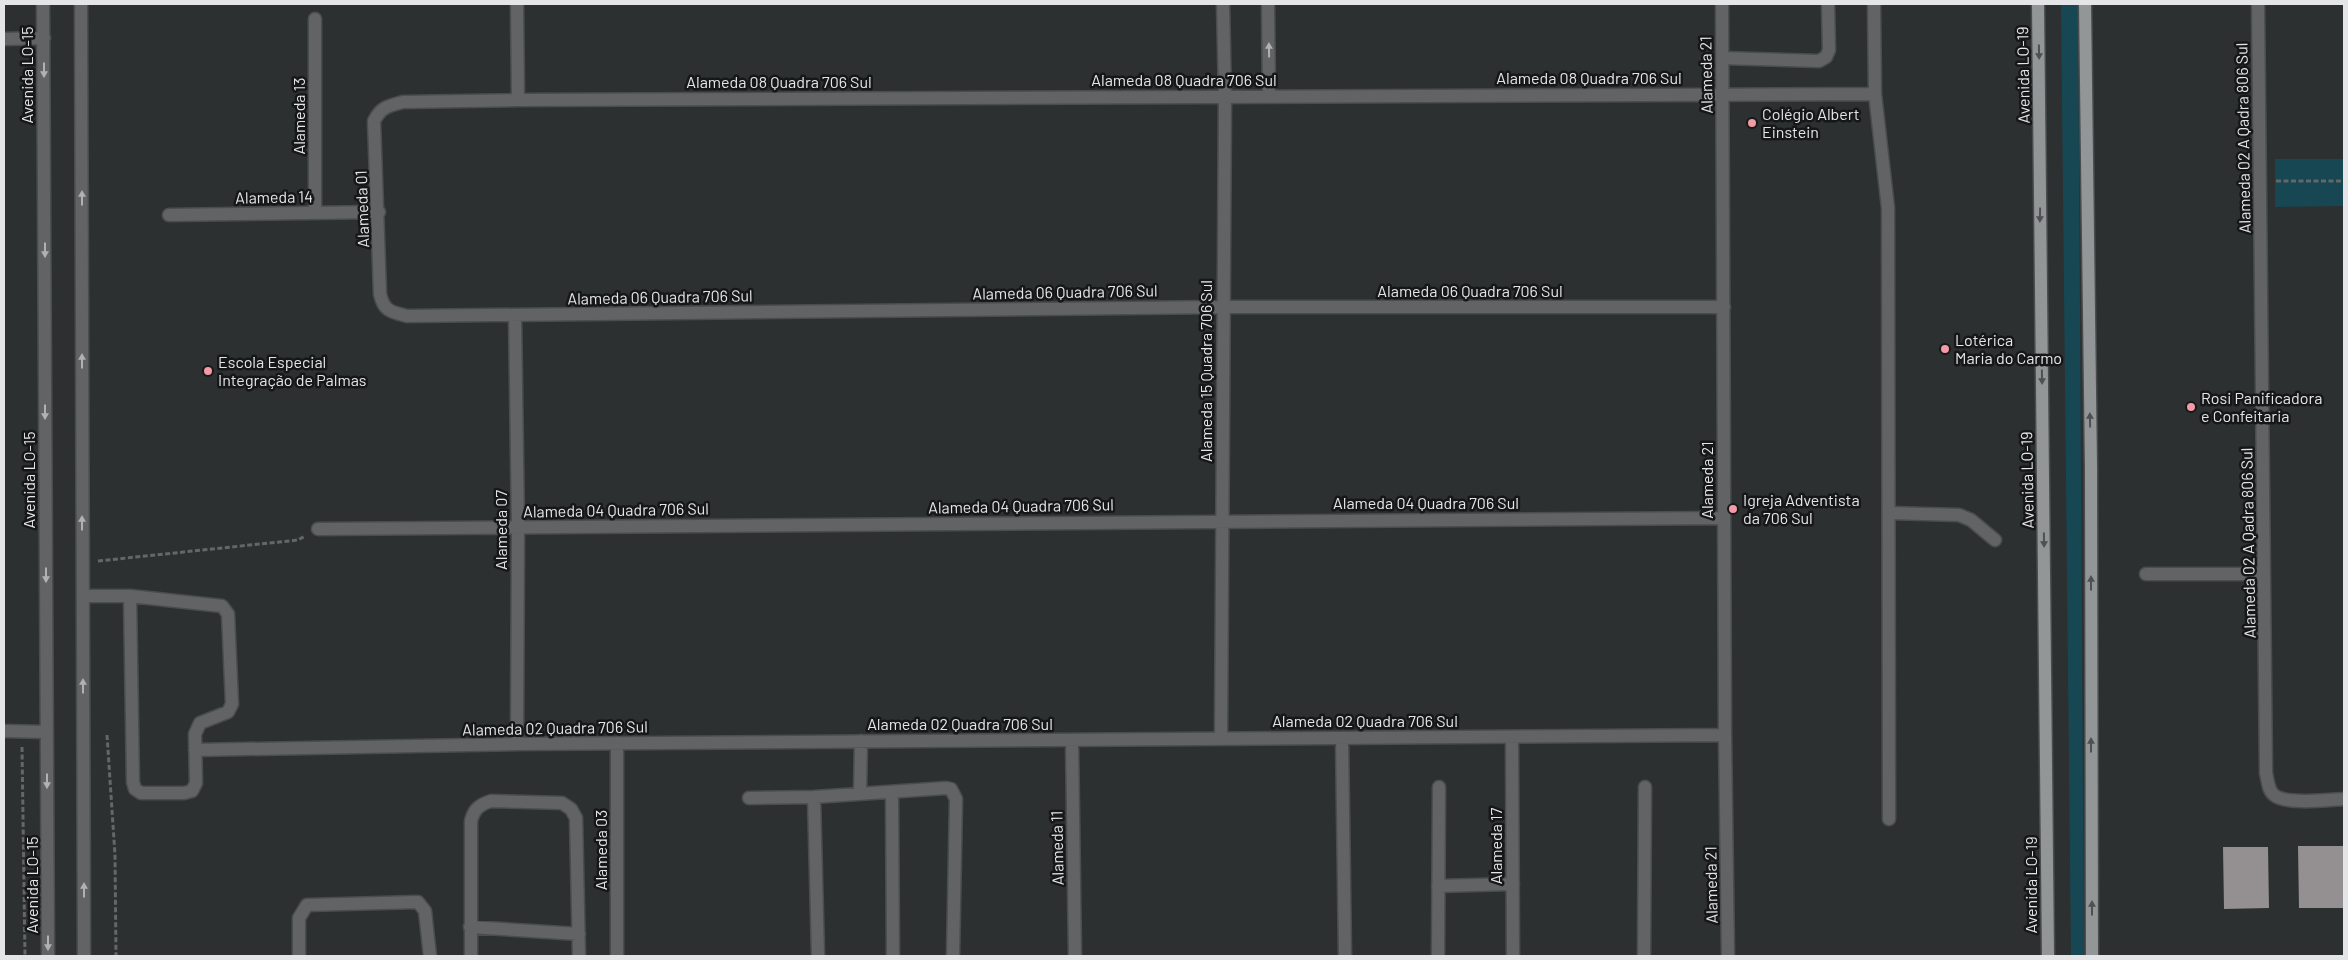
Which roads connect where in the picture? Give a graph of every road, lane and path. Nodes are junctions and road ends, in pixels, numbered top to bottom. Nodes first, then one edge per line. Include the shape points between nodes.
1 (43, 4) edge
2 (81, 4) edge
3 (516, 4) edge
4 (1223, 4) edge
5 (1268, 4) edge
6 (1722, 4) edge
7 (1828, 4) edge
8 (1874, 4) edge
9 (2038, 4) edge
10 (2085, 4) edge
11 (2258, 4) edge
12 (315, 19) dead end
13 (44, 38) junction
14 (4, 39) edge
15 (1722, 58) junction
16 (1723, 94) junction
17 (1876, 94) junction
18 (1269, 96) junction
19 (1225, 97) junction
20 (518, 100) junction
21 (403, 102) joint
22 (2260, 181) junction
23 (2344, 181) edge
24 (379, 212) junction
25 (315, 213) junction
26 (169, 215) dead end
27 (1222, 307) junction
28 (1724, 307) junction
29 (515, 315) junction
30 (407, 316) joint
31 (1889, 513) junction
32 (1724, 518) junction
33 (1221, 520) junction
34 (518, 527) junction
35 (318, 529) joint
36 (1995, 540) dead end
37 (82, 562) junction
38 (2146, 574) dead end
39 (2264, 574) junction
40 (83, 596) junction
41 (130, 596) junction
42 (4, 731) edge
43 (22, 731) junction
44 (47, 732) junction
45 (107, 735) dead end
46 (1725, 735) junction
47 (1512, 737) junction
48 (1342, 738) junction
49 (1222, 739) junction
50 (1072, 740) junction
51 (861, 741) junction
52 (617, 743) junction
53 (517, 744) junction
54 (195, 750) junction
55 (1439, 787) dead end
56 (1646, 788) dead end
57 (892, 792) junction
58 (860, 794) junction
59 (814, 797) junction
60 (749, 798) dead end
61 (2344, 799) edge
62 (1889, 819) dead end
63 (1513, 884) junction
64 (1438, 886) junction
65 (470, 927) junction
66 (579, 934) junction
67 (25, 956) edge
68 (48, 956) edge
69 (84, 956) edge
70 (116, 956) edge
71 (299, 956) edge
72 (430, 956) edge
73 (471, 956) edge
74 (579, 956) edge
75 (617, 956) edge
76 (818, 956) edge
77 (893, 956) edge
78 (953, 956) edge
79 (1075, 956) edge
80 (1345, 956) edge
81 (1438, 956) edge
82 (1513, 956) edge
83 (1644, 956) edge
84 (1728, 956) edge
85 (2048, 956) edge
86 (2092, 956) edge

1 - 13 street, Avenida LO-15
37 -> 2 street
3 - 20 street
4 - 19 street, Alameda 15 Quadra 706 Sul
18 -> 5 street
6 - 15 street, Alameda 21
7 - 15 street via 1829,50 1819,61
8 - 17 street
9 -> 85 main road, Avenida LO-19
86 -> 10 main road via 2091,468
11 - 22 street, Alameda 02 A Qadra 806 Sul
12 - 25 street, Alameda 13
13 - 14 street
13 -> 44 street, Avenida LO-15
15 - 16 street, Alameda 21
16 - 17 street, Alameda 08 Quadra 706 Sul
16 - 18 street, Alameda 08 Quadra 706 Sul
16 - 28 street, Alameda 21
17 - 31 street via 1888,208
18 - 19 street, Alameda 08 Quadra 706 Sul
19 - 20 street, Alameda 08 Quadra 706 Sul
19 - 27 street, Alameda 15 Quadra 706 Sul
20 - 21 street, Alameda 08 Quadra 706 Sul
21 - 24 street, Alameda 01 via 386,106 374,121
22 - 23 path
22 - 39 street, Alameda 02 A Qadra 806 Sul
24 - 25 street, Alameda 14
24 - 30 street, Alameda 01 via 382,305 388,311
25 - 26 street, Alameda 14
27 - 28 street, Alameda 06 Quadra 706 Sul
27 - 29 street, Alameda 06 Quadra 706 Sul
27 - 33 street, Alameda 15 Quadra 706 Sul
28 - 32 street, Alameda 21
29 - 30 street, Alameda 06 Quadra 706 Sul
29 - 34 street, Alameda 07
31 - 36 street via 1959,515 1971,520
31 - 62 street
32 - 33 street, Alameda 04 Quadra 706 Sul
32 - 46 street, Alameda 21
33 - 34 street, Alameda 04 Quadra 706 Sul
33 - 49 street, Alameda 15 Quadra 706 Sul
34 - 35 street, Alameda 04 Quadra 706 Sul
34 - 53 street, Alameda 07
35 - 37 path via 298,540
37 - 40 street
38 - 39 street
39 - 61 street, Alameda 02 A Qadra 806 Sul via 2266,773 2269,788 2274,796 2288,800
40 - 41 street
69 -> 40 street
41 - 54 street via 222,606 228,614 232,704 228,712 200,723 195,734
41 - 54 street via 133,782 136,789 141,793 192,791 196,783
42 - 43 street
43 - 44 street
43 - 67 path
44 -> 68 street, Avenida LO-15
45 - 70 path via 115,855
46 - 47 street, Alameda 02 Quadra 706 Sul
46 - 84 street, Alameda 21
47 - 48 street, Alameda 02 Quadra 706 Sul
47 - 63 street, Alameda 17
48 - 49 street, Alameda 02 Quadra 706 Sul
48 - 80 street
49 - 50 street, Alameda 02 Quadra 706 Sul
50 - 51 street, Alameda 02 Quadra 706 Sul
50 - 79 street, Alameda 11
51 - 52 street, Alameda 02 Quadra 706 Sul
51 - 58 street
52 - 53 street, Alameda 02 Quadra 706 Sul
52 - 75 street, Alameda 03
53 - 54 street, Alameda 02 Quadra 706 Sul
55 - 64 street
56 - 83 street
57 - 58 street
57 - 77 street
57 - 78 street via 946,788 956,799
58 - 59 street
59 - 60 street
59 - 76 street
63 - 64 street
63 - 82 street, Alameda 17
64 - 81 street
65 - 66 street
65 - 66 street via 473,813 480,804 491,801 562,803 576,818
65 - 73 street
66 - 74 street
71 - 72 street via 299,918 307,905 418,902 424,911

